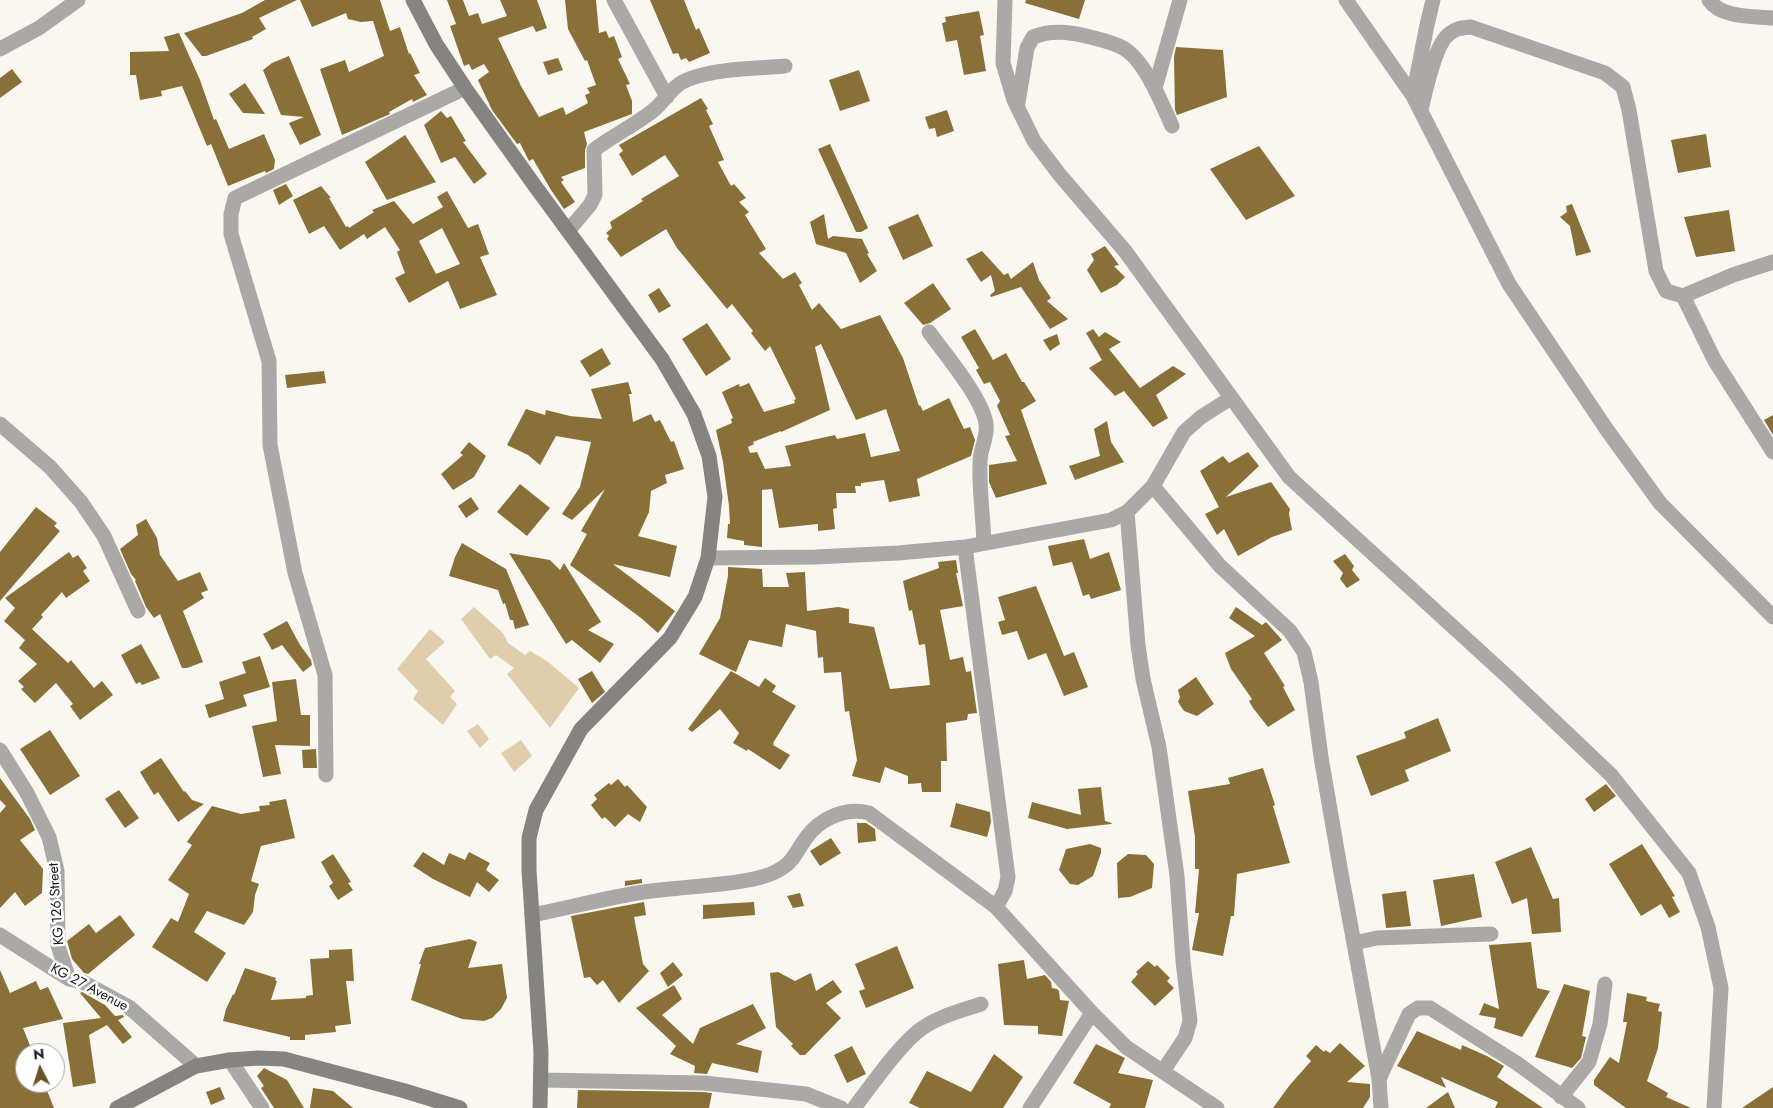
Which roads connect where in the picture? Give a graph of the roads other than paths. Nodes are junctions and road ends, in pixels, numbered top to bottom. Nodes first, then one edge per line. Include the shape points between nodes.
1 (78, 0) edge
2 (413, 0) edge
3 (614, 0) edge
4 (1005, 0) edge
5 (1180, 0) edge
6 (1346, 0) edge
7 (1433, 0) edge
8 (1709, 0) edge
9 (1773, 18) edge
10 (0, 50) edge
11 (785, 66) dead end
12 (465, 88) junction
13 (1155, 88) junction
14 (1414, 96) junction
15 (667, 97) junction
16 (1018, 108) junction
17 (1421, 110) junction
18 (1172, 126) dead end
19 (568, 231) junction
20 (1773, 262) edge
21 (1684, 296) junction
22 (930, 332) dead end
23 (1231, 398) junction
24 (0, 424) edge
25 (1773, 452) edge
26 (1153, 486) junction
27 (1127, 512) junction
28 (984, 543) junction
29 (965, 547) junction
30 (708, 558) junction
31 (138, 610) dead end
32 (1773, 617) edge
33 (0, 750) edge
34 (326, 774) dead end
35 (996, 907) junction
36 (532, 915) junction
37 (1492, 934) dead end
38 (0, 935) edge
39 (1354, 943) junction
40 (69, 979) junction
41 (1605, 984) dead end
42 (981, 1004) dead end
43 (1092, 1013) junction
44 (230, 1060) junction
45 (196, 1066) junction
46 (1163, 1071) junction
47 (1380, 1079) junction
48 (540, 1080) junction
49 (1562, 1097) junction
50 (117, 1108) edge
51 (262, 1108) edge
52 (460, 1108) edge
53 (540, 1108) edge
54 (841, 1108) edge
55 (854, 1108) edge
56 (1030, 1108) edge
57 (1217, 1108) edge
58 (1381, 1108) edge
59 (1578, 1108) edge
60 (1714, 1108) edge

1 - 10 street via 39,28
2 - 12 main road via 436,44
3 - 15 street
4 - 16 street via 1003,62
5 - 13 street
6 - 14 street
7 - 14 street
8 - 9 street via 1714,7 1735,14
11 - 15 street via 731,70 688,79
12 - 19 main road
12 - 34 street via 235,198 231,234 269,361 270,445 295,573 325,675
13 - 16 street via 1142,67 1124,48 1070,32 1044,32 1032,37 1027,48
13 - 18 street
14 - 17 street
15 - 19 street via 654,110 594,150 596,195
16 - 23 street via 1034,141 1125,251
17 - 21 street via 1432,65 1446,35 1457,28 1470,27 1605,73 1623,87 1630,110 1656,271 1666,291
17 - 32 street via 1509,284 1607,430 1660,503
19 - 30 main road via 662,359 694,414 709,456 715,497
20 - 21 street
21 - 25 street via 1715,361
22 - 28 street via 966,383 986,424 980,460
23 - 26 street via 1184,432
23 - 60 street via 1289,477 1611,775 1688,873 1708,927 1721,988
24 - 31 street via 50,467 81,502 104,536
26 - 27 street
26 - 39 street via 1220,566 1290,631 1304,652
27 - 28 street via 1111,520
27 - 46 street via 1138,645 1159,747 1177,876 1190,1021 1185,1038
28 - 29 street
29 - 30 street via 898,553
29 - 35 street via 1008,877
30 - 36 main road via 695,597 670,638 581,729 536,810 529,838
33 - 40 street, KG 126 Street via 49,837 57,870 58,946
35 - 36 street via 882,822 869,813 859,811 843,812 823,822 807,837 787,866 770,875 741,882 636,893
35 - 43 street
36 - 48 main road
37 - 39 street via 1377,938
38 - 40 street, KG 27 Avenue
39 - 47 street
40 - 45 street, KG 27 Avenue via 83,982 129,1007
41 - 49 street via 1600,1024 1588,1062
42 - 55 street via 941,1018 920,1030
43 - 46 street via 1126,1047
43 - 56 street
44 - 45 main road
44 - 51 street
44 - 52 main road via 284,1059
45 - 50 main road
46 - 57 street
47 - 49 street via 1410,1014 1418,1008 1430,1008 1518,1064
47 - 58 street
48 - 53 main road
48 - 54 street via 714,1084 806,1094
49 - 59 street

